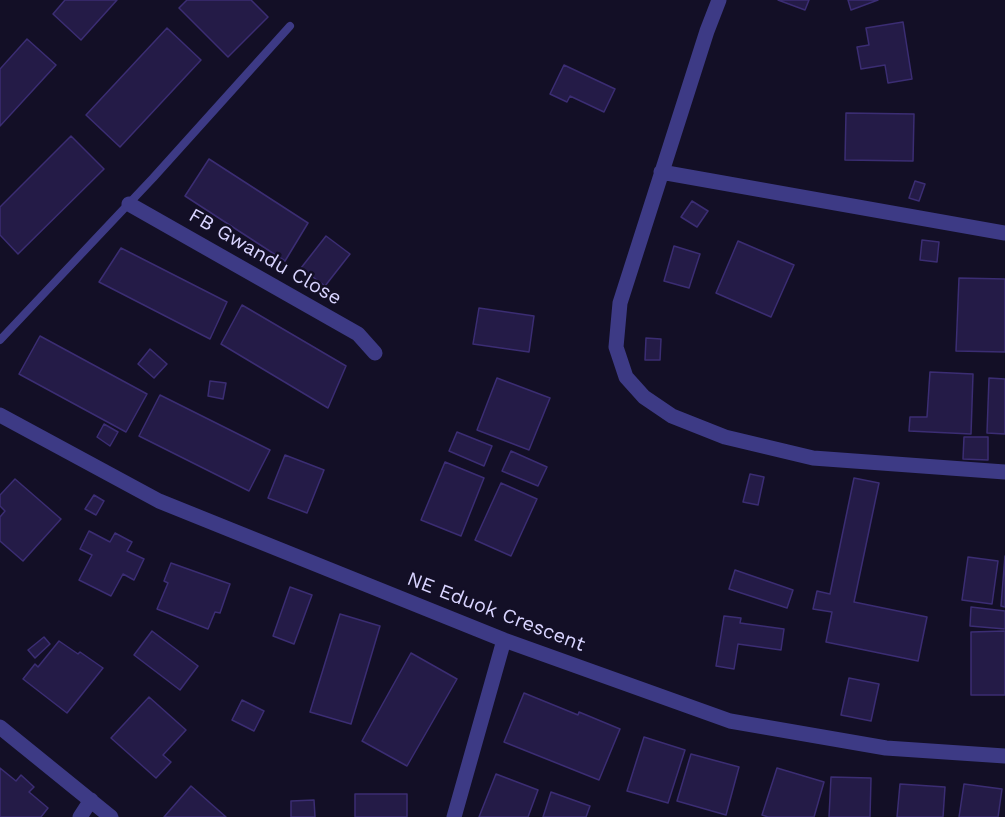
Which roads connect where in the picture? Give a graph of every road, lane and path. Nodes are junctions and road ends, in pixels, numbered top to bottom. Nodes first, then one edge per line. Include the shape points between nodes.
1 (719, 0) edge
2 (290, 26) dead end
3 (661, 172) junction
4 (129, 204) junction
5 (1005, 233) edge
6 (0, 340) edge
7 (375, 353) dead end
8 (0, 415) edge
9 (1005, 472) edge
10 (504, 640) junction
11 (0, 727) edge
12 (1005, 756) edge
13 (91, 800) junction
14 (80, 817) edge
15 (111, 817) edge
16 (453, 817) edge

1 - 3 street
2 - 4 lane
3 - 5 street
3 - 9 street via 620,303 616,347 626,377 644,397 672,416 725,437 813,458
4 - 6 lane
4 - 7 street, FB Gwandu Close via 358,334
8 - 10 street, NE Eduok Crescent via 159,501
10 - 12 street, NE Eduok Crescent via 730,721 886,748
10 - 16 street
11 - 13 street
13 - 14 street
13 - 15 street

